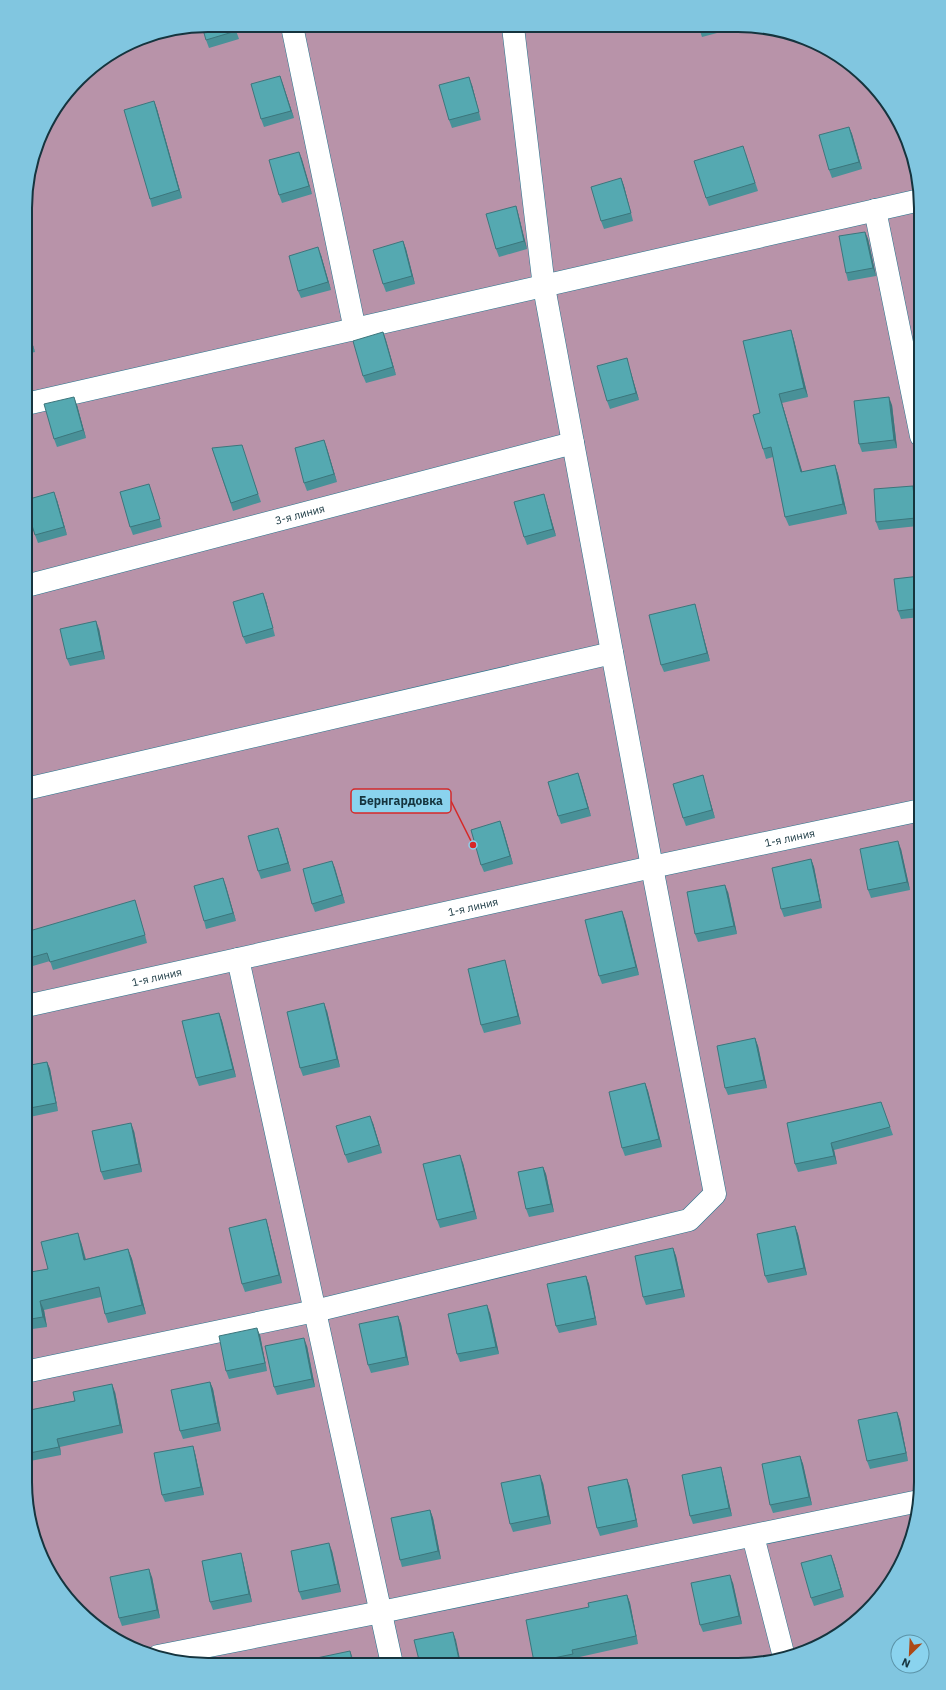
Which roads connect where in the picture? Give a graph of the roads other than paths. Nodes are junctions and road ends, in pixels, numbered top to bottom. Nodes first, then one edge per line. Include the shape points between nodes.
1 (293, 32) edge
2 (514, 32) edge
3 (914, 201) edge
4 (875, 210) junction
5 (544, 287) junction
6 (355, 330) junction
7 (914, 402) edge
8 (32, 403) edge
9 (573, 444) junction
10 (32, 584) edge
11 (612, 653) junction
12 (32, 788) edge
13 (914, 811) edge
14 (652, 867) junction
15 (238, 959) junction
16 (32, 1005) edge
17 (315, 1311) junction
18 (32, 1371) edge
19 (912, 1502) edge
20 (753, 1536) junction
21 (381, 1612) junction
22 (783, 1652) edge
23 (169, 1654) edge
24 (391, 1658) edge

1 - 6 street
2 - 5 street
3 - 4 street
4 - 5 street
4 - 7 street
5 - 6 street
5 - 9 street
6 - 8 street
9 - 10 street, 3-я линия
9 - 11 street
11 - 12 street
11 - 14 street
13 - 14 street, 1-я линия
14 - 15 street, 1-я линия
14 - 17 street via 715,1194 689,1220
15 - 16 street, 1-я линия
15 - 17 street
17 - 18 street
17 - 21 street
19 - 20 street
20 - 21 street
20 - 22 street
21 - 23 street
21 - 24 street

